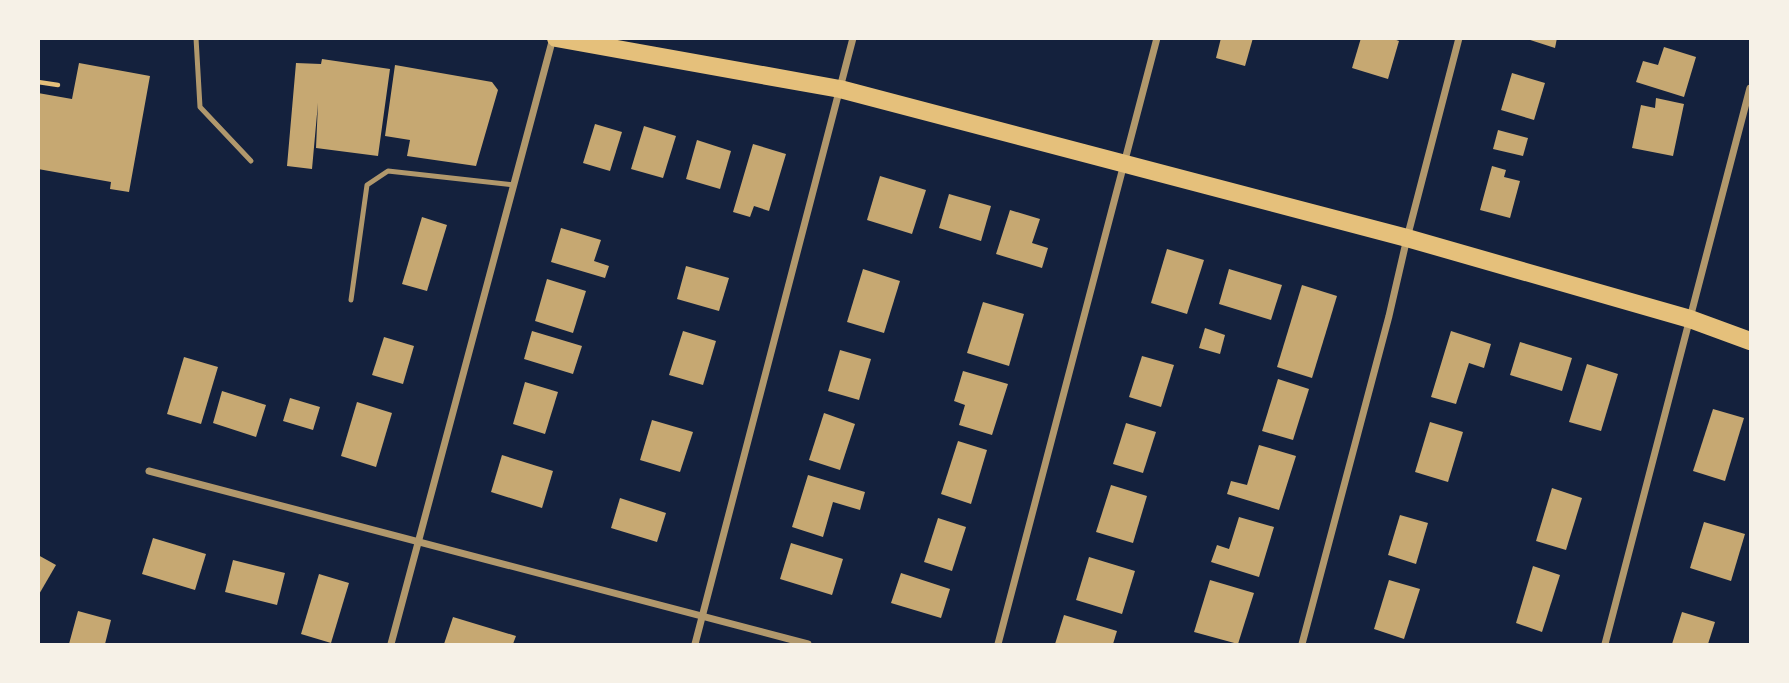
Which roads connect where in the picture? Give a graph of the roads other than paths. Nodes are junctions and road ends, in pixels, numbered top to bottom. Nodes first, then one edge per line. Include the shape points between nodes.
1 (196, 38) edge
2 (554, 38) edge
3 (853, 38) edge
4 (1157, 38) edge
5 (1458, 38) edge
6 (1751, 88) edge
7 (839, 89) junction
8 (251, 161) dead end
9 (1124, 164) junction
10 (514, 185) junction
11 (1406, 238) junction
12 (351, 300) dead end
13 (1690, 320) junction
14 (1751, 341) edge
15 (149, 471) dead end
16 (418, 543) junction
17 (702, 617) junction
18 (391, 645) edge
19 (695, 645) edge
20 (808, 645) edge
21 (998, 645) edge
22 (1302, 645) edge
23 (1605, 645) edge

1 - 8 lane via 200,107
2 - 7 main road
2 - 10 street
3 - 7 street
4 - 9 street
5 - 11 street
6 - 13 street
7 - 9 main road
7 - 17 street
9 - 11 main road
9 - 21 street
10 - 12 lane via 388,172 367,185
10 - 16 street
11 - 13 main road
11 - 22 street
13 - 14 main road
13 - 23 street
15 - 16 street
16 - 17 street
16 - 18 street
17 - 19 street
17 - 20 street

